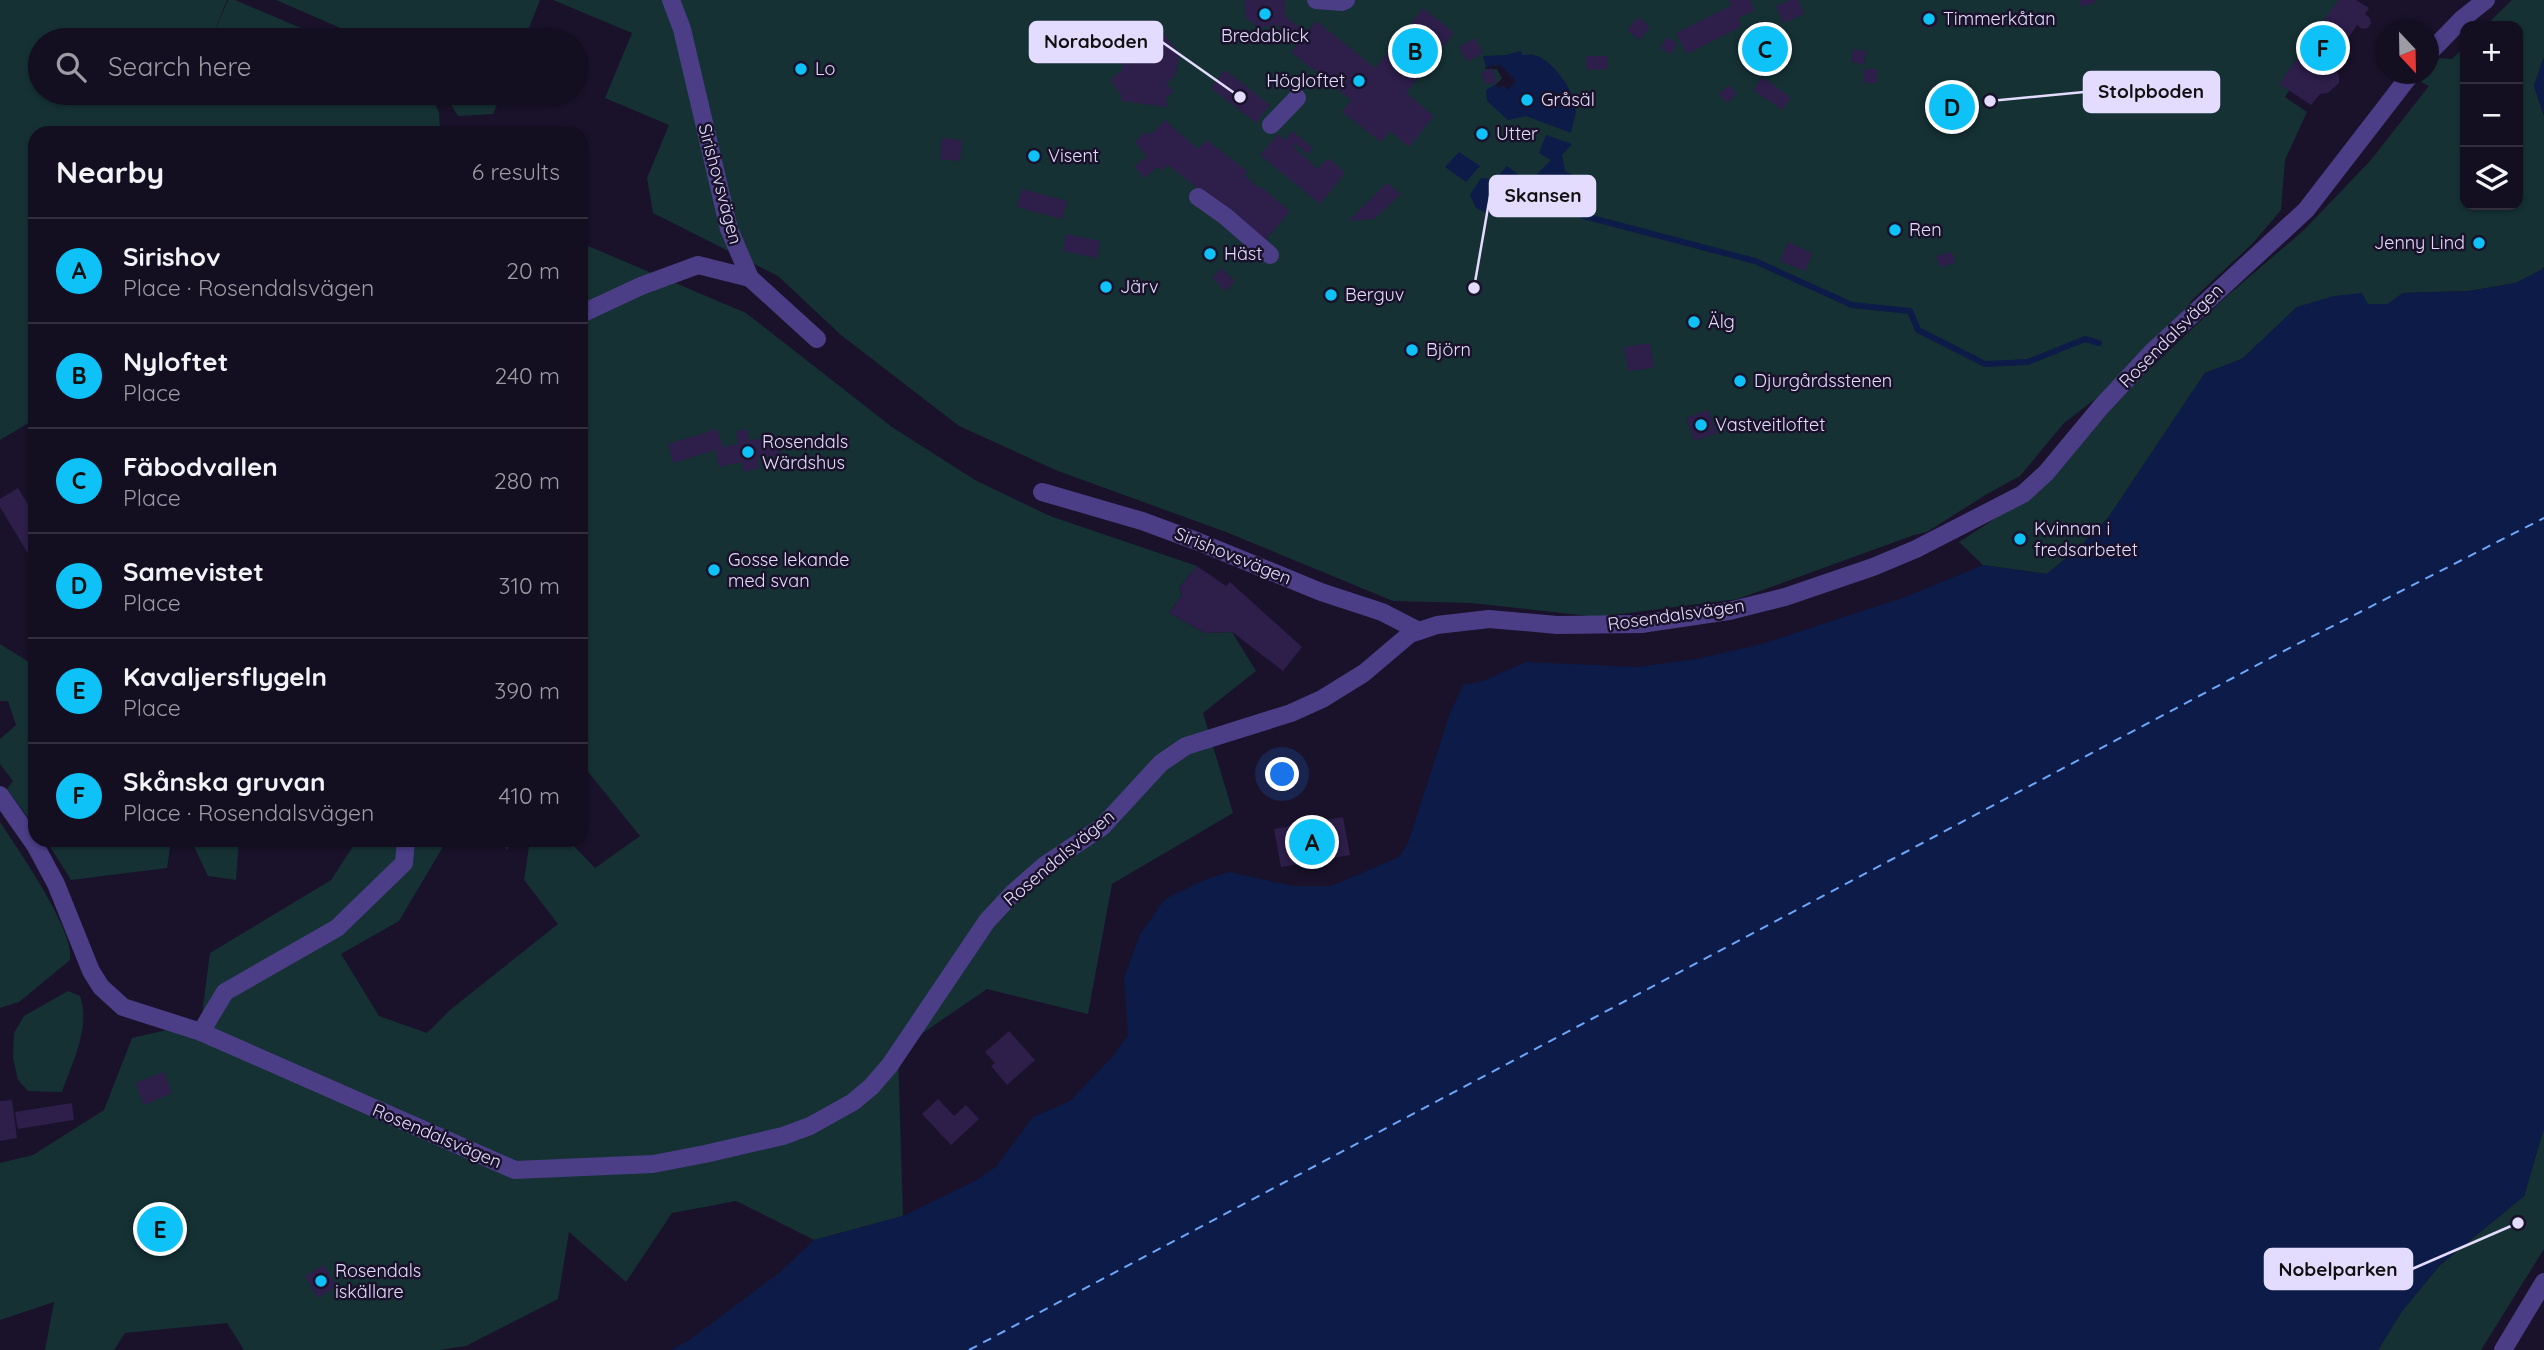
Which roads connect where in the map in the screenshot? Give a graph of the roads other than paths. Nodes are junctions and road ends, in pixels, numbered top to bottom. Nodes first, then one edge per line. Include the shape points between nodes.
1 (671, 0) edge
2 (1316, 0) edge
3 (1346, 0) edge
4 (2486, 0) edge
5 (2439, 43) edge
6 (2403, 84) edge
7 (1297, 98) dead end
8 (1270, 125) dead end
9 (1198, 197) dead end
10 (1270, 254) dead end
11 (750, 278) junction
12 (588, 311) edge
13 (817, 339) dead end
14 (1042, 492) dead end
15 (1419, 631) junction
16 (0, 795) edge
17 (28, 835) edge
18 (36, 847) edge
19 (405, 847) edge
20 (201, 1032) junction
21 (2544, 1282) edge
22 (2503, 1350) edge

1 - 11 street, Sirishovsvägen via 682,29 729,229
2 - 3 street
4 - 5 street
6 - 15 street, Rosendalsvägen via 2306,210 2154,350 2046,472 2023,494 1992,512 1851,576 1729,611 1598,626 1471,620
7 - 8 street
9 - 10 street
11 - 12 street via 698,265
11 - 13 street, Sirishovsvägen
14 - 15 street, Sirishovsvägen via 1199,542 1382,612
15 - 20 street, Rosendalsvägen via 1322,699 1266,722 1205,738 1165,759 1102,827 1045,865 987,921 871,1087 810,1126 783,1136 653,1164 515,1170
16 - 17 street, Rosendalsvägen
18 - 20 street, Rosendalsvägen via 101,987 123,1007
19 - 20 street via 404,863 337,928 225,992
21 - 22 street

